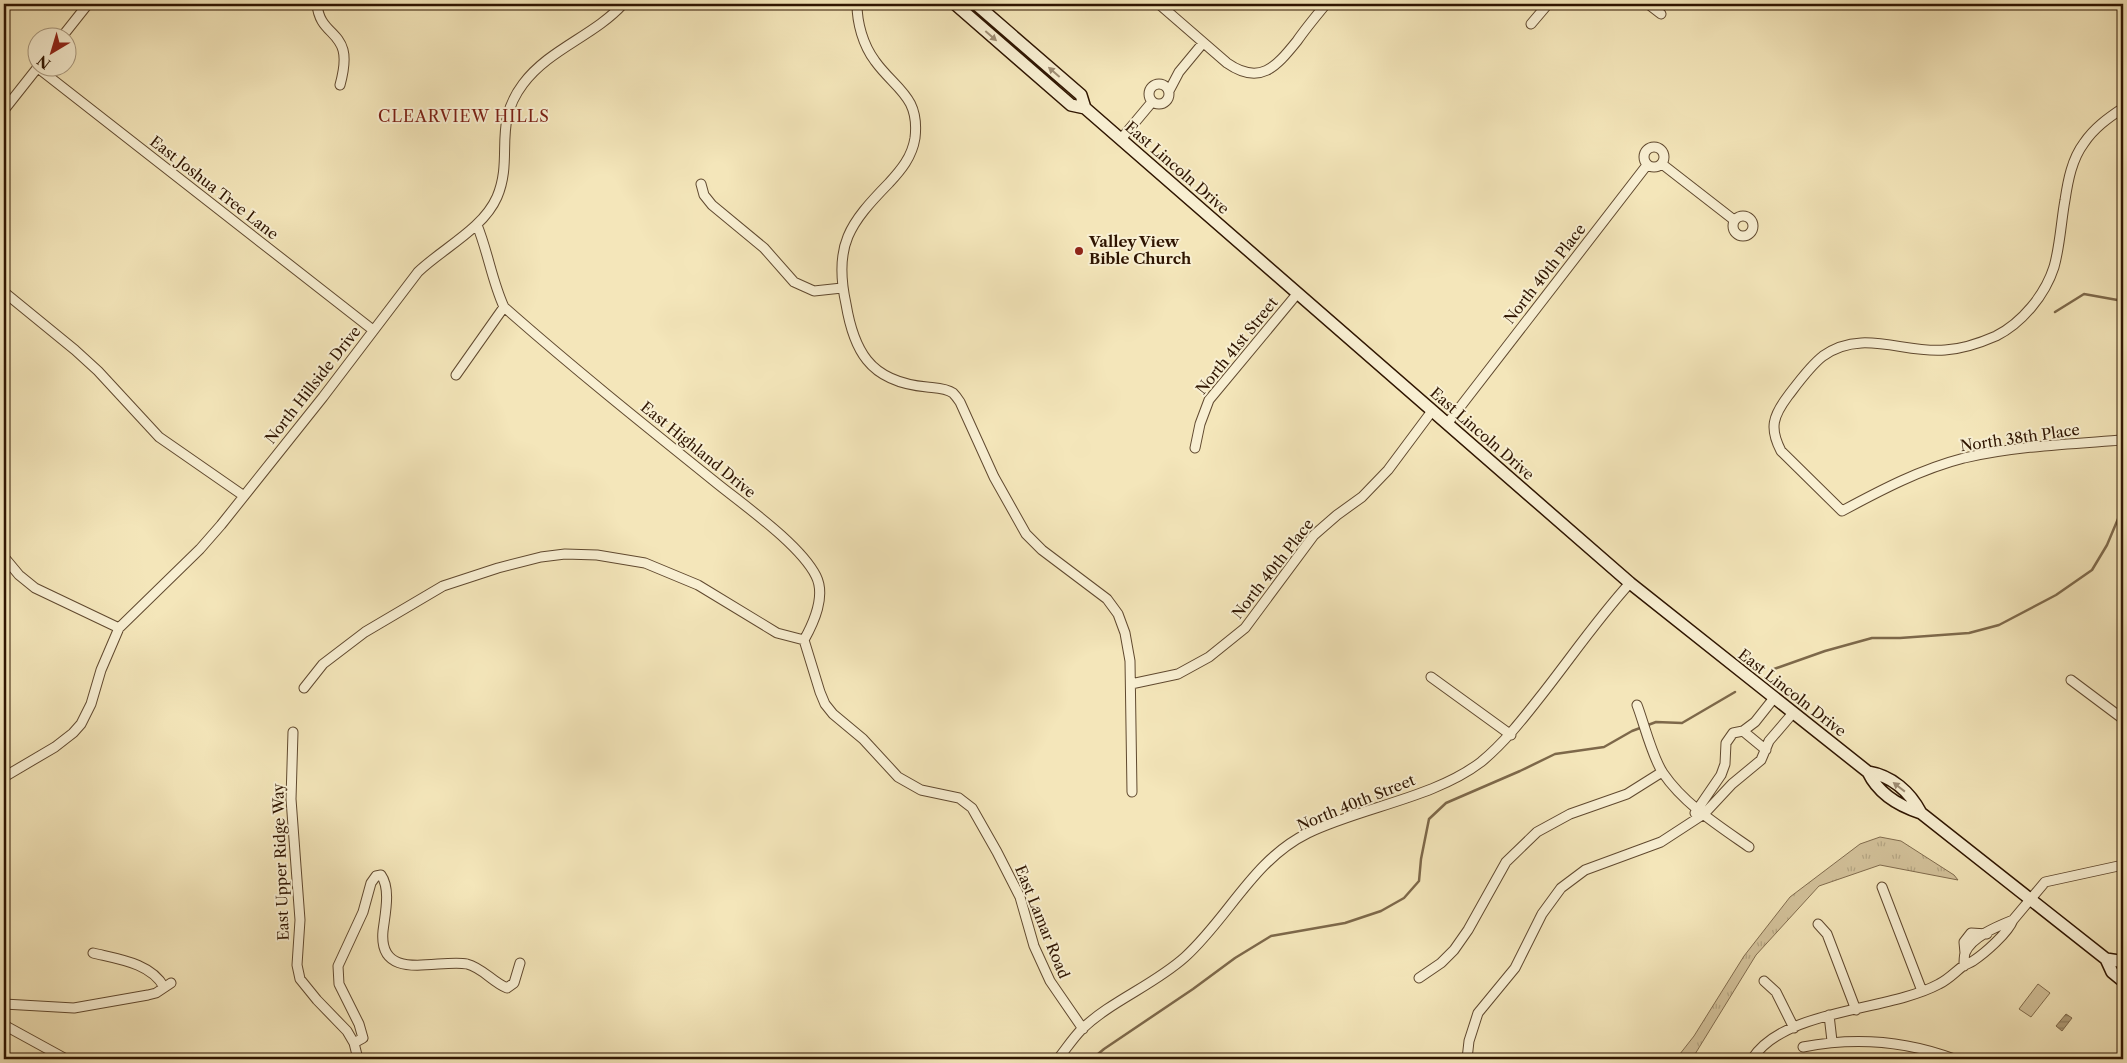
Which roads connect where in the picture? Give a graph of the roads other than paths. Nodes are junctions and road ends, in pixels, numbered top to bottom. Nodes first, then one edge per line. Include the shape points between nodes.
1 (88, 4) edge
2 (318, 4) edge
3 (623, 4) edge
4 (857, 4) edge
5 (955, 4) edge
6 (976, 4) edge
7 (1159, 4) edge
8 (1326, 4) edge
9 (1548, 4) edge
10 (1648, 4) edge
11 (1661, 14) dead end
12 (1531, 24) dead end
13 (69, 28) edge
14 (1203, 43) junction
15 (1178, 72) junction
16 (30, 78) edge
17 (51, 78) edge
18 (1160, 84) junction
19 (340, 85) dead end
20 (1169, 92) junction
21 (1152, 102) junction
22 (1085, 108) junction
23 (2123, 108) edge
24 (4, 110) edge
25 (1120, 139) junction
26 (1662, 164) junction
27 (1647, 165) junction
28 (701, 184) dead end
29 (1734, 220) dead end
30 (477, 225) junction
31 (842, 288) junction
32 (4, 292) edge
33 (1297, 294) junction
34 (504, 307) junction
35 (373, 330) junction
36 (456, 375) dead end
37 (1432, 412) junction
38 (1447, 424) junction
39 (2123, 440) edge
40 (1195, 448) dead end
41 (244, 496) junction
42 (4, 558) edge
43 (1630, 583) junction
44 (118, 628) junction
45 (804, 640) junction
46 (1431, 676) dead end
47 (2071, 680) dead end
48 (1131, 684) junction
49 (304, 688) dead end
50 (1774, 698) junction
51 (1638, 704) dead end
52 (1793, 713) junction
53 (2123, 720) edge
54 (1743, 731) junction
55 (293, 732) dead end
56 (1510, 735) junction
57 (1766, 750) junction
58 (1662, 772) junction
59 (4, 777) edge
60 (1132, 792) dead end
61 (1701, 811) junction
62 (1749, 847) dead end
63 (2123, 865) edge
64 (1882, 887) dead end
65 (2030, 900) junction
66 (2016, 916) junction
67 (1818, 924) dead end
68 (93, 953) dead end
69 (2106, 960) junction
70 (520, 963) dead end
71 (2123, 964) edge
72 (1964, 966) junction
73 (1418, 978) dead end
74 (1764, 981) dead end
75 (2123, 981) edge
76 (1922, 991) junction
77 (4, 1004) edge
78 (1856, 1010) junction
79 (1829, 1015) junction
80 (4, 1026) edge
81 (1794, 1028) junction
82 (1082, 1029) junction
83 (1832, 1042) junction
84 (354, 1043) junction
85 (1803, 1047) dead end
86 (66, 1059) edge
87 (358, 1059) edge
88 (1058, 1059) edge
89 (1467, 1059) edge
90 (1752, 1059) edge
91 (1954, 1059) edge

1 - 13 street
2 - 19 street via 318,15 343,48
3 - 30 street, North Hillside Drive via 596,27 559,50 521,86 505,122 502,184 493,205
4 - 31 street via 860,29 868,49 911,102 915,121 914,138 904,167 864,209 851,228 844,246
5 -> 22 main road, East Lincoln Drive via 1071,105
22 -> 6 main road, East Lincoln Drive via 1081,95
7 - 14 street
8 - 14 street via 1276,65 1261,73 1238,71
9 - 12 street
10 - 11 street
14 - 15 street
15 - 18 street
15 - 20 street
16 - 24 street
17 - 35 street, East Joshua Tree Lane
18 - 20 street
18 - 21 street via 1153,85 1149,91
20 - 21 street via 1164,103
21 - 25 street
22 - 25 main road, East Lincoln Drive
23 - 39 street, North 38th Place via 2094,130 2074,160 2053,269 2038,297 2019,320 1997,335 1967,347 1944,350 1873,342 1838,348 1822,357 1804,376 1778,410 1773,426 1774,438 1781,451 1842,511 1882,489 1963,458 2040,446
25 - 33 main road, East Lincoln Drive
26 - 27 street via 1657,167
26 - 27 street via 1664,154 1653,146 1644,152
26 - 29 street
27 - 38 street, North 40th Place
28 - 31 street via 712,205 764,248 794,282 814,291
30 - 34 street
30 - 35 street, North Hillside Drive via 418,272
31 - 48 street via 850,326 866,359 895,381 952,392 1026,534 1106,599 1118,614 1129,651
32 - 41 street via 98,371 159,437
33 - 37 main road, East Lincoln Drive
33 - 40 street, North 41st Street via 1209,400
34 - 36 street
34 - 45 street, East Highland Drive via 762,520 808,562 817,578 820,594 814,622
35 - 41 street, North Hillside Drive
37 - 38 main road, East Lincoln Drive
37 - 48 street, North 40th Place via 1388,470 1362,497 1314,535 1245,628 1210,657 1178,674
38 - 43 main road, East Lincoln Drive
41 - 44 street, North Hillside Drive via 200,549
42 - 44 street via 35,588
43 - 50 main road, East Lincoln Drive
43 - 56 street, North 40th Street
44 - 59 street, North Hillside Drive via 81,724 55,747
45 - 49 street via 776,633 698,586 645,563 597,555 565,554 498,568 443,586 365,632 323,664
45 - 82 street, East Lamar Road via 820,692 834,714 863,739 898,777 922,790 959,798 972,808 1020,897 1034,946 1050,981
46 - 56 street
47 - 53 street
48 - 60 street
50 - 52 main road, East Lincoln Drive
50 - 54 street via 1755,722
51 - 58 street via 1648,740
52 - 57 street via 1769,741
52 - 65 main road, East Lincoln Drive via 1868,772 1883,774 1913,798 1921,813
54 - 57 street
54 - 61 street via 1733,733 1726,743 1721,775
55 - 84 street, East Upper Ridge Way via 291,799 300,920 297,964 300,979 347,1030
56 - 82 street, North 40th Street via 1480,762 1458,776 1308,834 1284,848 1252,878 1187,956
57 - 61 street via 1761,760
58 - 61 street
58 - 73 street via 1627,794 1570,814 1537,832 1506,862 1454,950
61 - 62 street
61 - 89 street via 1686,827 1661,842 1585,870 1561,888 1542,914 1515,968 1478,1013
63 - 65 street via 2045,882
64 - 76 street
65 - 66 street
65 - 69 main road, East Lincoln Drive
66 - 72 street via 2010,927 1982,954
66 - 72 street via 1987,934 1972,934 1964,942
67 - 78 street via 1827,934
68 - 77 street via 148,970 167,985 148,995 74,1008
69 - 71 main road, East Lincoln Drive via 2119,960
69 - 75 main road, East Lincoln Drive via 2112,972
70 - 84 street via 514,983 507,988 468,964 428,966 398,962 387,954 385,948 386,890 384,879 381,875 376,876 338,966 339,984 360,1024 363,1038
72 - 76 street via 1938,985
74 - 81 street via 1776,992
76 - 78 street
78 - 79 street
79 - 81 street
79 - 83 street
80 - 86 street
81 - 90 street via 1762,1046
82 - 88 street, North 40th Street
83 - 85 street
83 - 91 street via 1878,1042
84 - 87 street, East Upper Ridge Way

